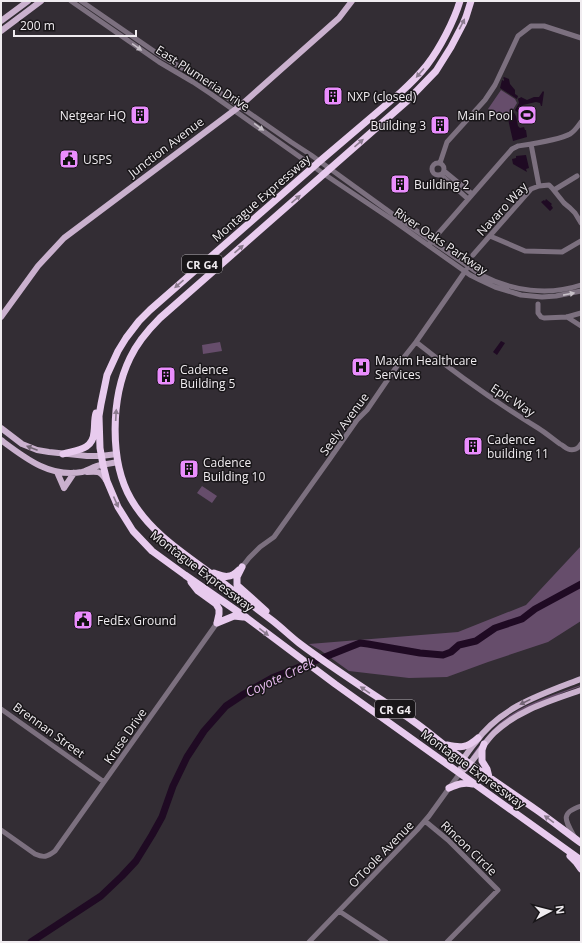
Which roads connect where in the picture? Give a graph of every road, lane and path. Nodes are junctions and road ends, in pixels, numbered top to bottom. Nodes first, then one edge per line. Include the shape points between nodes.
1 (28, 1) edge
2 (41, 1) edge
3 (71, 1) edge
4 (81, 1) edge
5 (352, 1) edge
6 (460, 1) edge
7 (471, 1) edge
8 (1, 21) edge
9 (118, 30) junction
10 (1, 31) edge
11 (581, 38) edge
12 (237, 108) junction
13 (581, 122) edge
14 (531, 144) junction
15 (320, 161) junction
16 (440, 163) junction
17 (314, 167) junction
18 (330, 169) junction
19 (442, 173) junction
20 (324, 174) junction
21 (577, 176) dead end
22 (539, 186) junction
23 (554, 190) junction
24 (470, 197) junction
25 (370, 205) junction
26 (398, 218) junction
27 (581, 223) edge
28 (490, 236) junction
29 (581, 241) edge
30 (429, 243) junction
31 (473, 255) dead end
32 (467, 269) junction
33 (581, 285) edge
34 (581, 291) edge
35 (538, 304) dead end
36 (581, 313) edge
37 (1, 317) edge
38 (567, 317) junction
39 (581, 326) edge
40 (416, 342) junction
41 (101, 404) junction
42 (1, 428) edge
43 (1, 440) edge
44 (581, 444) edge
45 (63, 454) junction
46 (117, 454) junction
47 (101, 456) junction
48 (118, 462) junction
49 (103, 465) junction
50 (57, 472) junction
51 (84, 472) junction
52 (74, 473) junction
53 (107, 481) junction
54 (242, 567) junction
55 (208, 571) junction
56 (185, 575) junction
57 (247, 618) junction
58 (274, 621) junction
59 (217, 623) junction
60 (581, 679) edge
61 (581, 690) edge
62 (1, 709) edge
63 (478, 738) junction
64 (443, 744) junction
65 (484, 744) junction
66 (464, 759) junction
67 (470, 764) junction
68 (460, 773) junction
69 (489, 777) junction
70 (104, 782) junction
71 (476, 785) junction
72 (449, 788) junction
73 (581, 806) edge
74 (425, 821) junction
75 (1, 830) edge
76 (546, 835) junction
77 (578, 841) edge
78 (581, 860) edge
79 (581, 869) edge
80 (338, 912) junction
81 (309, 942) edge
82 (386, 942) edge
83 (447, 942) edge

1 - 8 main road
2 - 10 main road
3 - 9 street, East Plumeria Drive
4 - 9 street, East Plumeria Drive
5 - 12 main road, Junction Avenue via 342,15
6 -> 15 highway, Montague Expressway / CR G4 via 453,20 427,64 413,80
18 -> 7 highway, Montague Expressway / CR G4 via 436,71 463,24
9 - 12 street, East Plumeria Drive via 160,62 193,74
11 - 16 street via 544,26 531,26 518,36 495,85 485,100 447,142
12 - 15 street, East Plumeria Drive
12 -> 17 street, East Plumeria Drive
12 - 37 main road, Junction Avenue via 64,238 38,266
13 - 14 street via 569,134
14 - 22 street
14 - 24 street via 512,149
15 - 17 highway, Montague Expressway / CR G4
15 - 18 street, East Plumeria Drive
16 - 19 street via 444,166
16 - 19 street via 434,164 431,169 437,176
17 - 20 street, East Plumeria Drive
17 -> 41 highway, Montague Expressway / CR G4 via 139,321 118,351 108,375
18 - 20 highway, Montague Expressway / CR G4
18 - 26 street, River Oaks Parkway
19 - 24 street
20 - 25 street, River Oaks Parkway
46 -> 20 highway, Montague Expressway / CR G4 via 115,426 118,396 130,359 150,328
21 - 23 street
22 - 23 street, Navaro Way via 549,186
22 - 28 street, Navaro Way via 531,189
23 - 27 street
24 - 30 street
25 - 26 street via 376,206 395,219
25 - 30 street, River Oaks Parkway
26 - 30 street, River Oaks Parkway
28 - 29 street via 525,251 562,252
28 - 31 street, Navaro Way
30 - 32 street, River Oaks Parkway
32 - 33 street, River Oaks Parkway via 506,286 530,290 551,291
32 -> 34 street, River Oaks Parkway via 494,287 521,295 542,297
32 - 40 street, Seely Avenue
35 - 38 street via 538,313 541,317
36 - 38 street
38 - 39 street
40 - 44 street, Epic Way via 496,402 568,449 574,450
40 - 54 street, Seely Avenue via 274,537 260,547
41 - 45 highway via 95,414 94,439 80,450
41 - 47 highway, Montague Expressway / CR G4
45 -> 42 main road via 29,447
43 - 50 main road via 33,463
45 - 47 main road
46 - 47 main road
46 - 48 highway, Montague Expressway / CR G4
47 - 49 highway, Montague Expressway / CR G4
48 - 49 main road
48 - 55 highway, Montague Expressway / CR G4 via 130,498 137,509 173,546
49 - 51 main road
49 - 53 highway, Montague Expressway / CR G4
50 - 52 main road
50 - 52 main road via 64,488
51 - 52 main road
51 - 53 main road via 97,471
53 -> 56 highway, Montague Expressway / CR G4 via 118,507 133,531 152,550
54 - 55 highway via 229,577
54 - 58 highway via 236,578 237,585
55 - 58 highway, Montague Expressway / CR G4
56 - 57 highway, Montague Expressway / CR G4
56 - 59 highway via 198,591 216,604 219,609
57 - 59 highway via 234,616
57 -> 68 highway, Montague Expressway / CR G4
64 -> 58 highway, Montague Expressway / CR G4 via 301,645
59 - 70 street, Kruse Drive
60 -> 63 main road via 511,709
61 - 65 main road via 516,716 506,722
62 - 70 street, Brennan Street
63 - 64 highway via 463,747
63 - 66 main road
64 - 66 highway, Montague Expressway / CR G4
65 - 67 main road
65 - 69 highway via 482,761
66 - 67 highway, Montague Expressway / CR G4
66 - 68 main road
67 - 68 main road
67 - 69 highway, Montague Expressway / CR G4
68 - 71 highway, Montague Expressway / CR G4
68 - 72 street, O’Toole Avenue
77 -> 69 highway, Montague Expressway / CR G4
70 - 75 street, Kruse Drive via 55,851 48,856 35,854
71 - 72 highway via 467,782
71 - 76 highway, Montague Expressway / CR G4
72 - 74 street, O’Toole Avenue
73 - 77 street via 573,808 566,817 566,823
74 - 80 street, O’Toole Avenue
74 - 83 street, Rincon Circle via 498,890
76 - 78 highway, Montague Expressway / CR G4
76 - 79 highway
80 - 81 street, O’Toole Avenue
80 - 82 street

